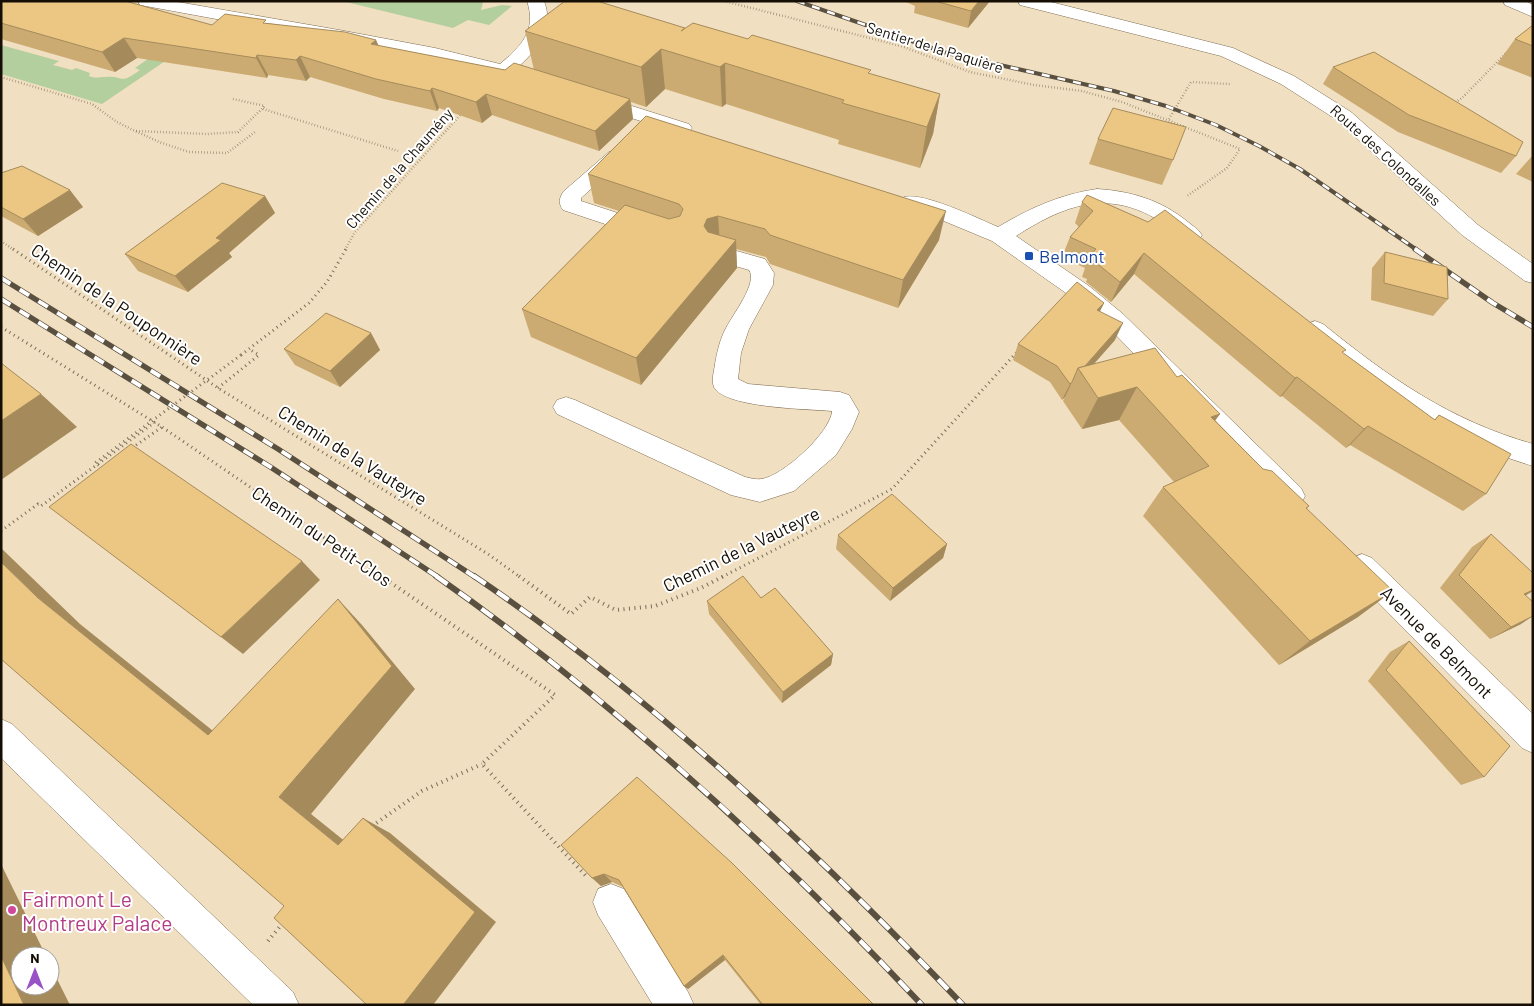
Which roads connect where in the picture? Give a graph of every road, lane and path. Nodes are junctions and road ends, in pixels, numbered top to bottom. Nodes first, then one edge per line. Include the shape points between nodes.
1 (146, 1) edge
2 (535, 1) edge
3 (724, 1) edge
4 (1026, 1) edge
5 (1511, 1) edge
6 (1533, 12) edge
7 (1512, 46) dead end
8 (504, 70) junction
9 (1, 77) edge
10 (1191, 82) dead end
11 (543, 83) edge
12 (580, 95) edge
13 (233, 99) dead end
14 (1448, 107) edge
15 (263, 109) junction
16 (466, 109) edge
17 (1169, 119) junction
18 (657, 120) junction
19 (133, 130) junction
20 (255, 132) dead end
21 (695, 132) edge
22 (398, 151) dead end
23 (891, 196) edge
24 (1180, 201) dead end
25 (664, 236) edge
26 (1000, 236) junction
27 (1, 241) edge
28 (1208, 248) edge
29 (719, 254) edge
30 (757, 264) junction
31 (1533, 275) edge
32 (779, 302) dead end
33 (1295, 315) edge
34 (1, 327) edge
35 (1023, 345) edge
36 (249, 349) junction
37 (218, 388) junction
38 (566, 407) dead end
39 (155, 422) junction
40 (162, 427) junction
41 (125, 452) edge
42 (1533, 455) edge
43 (110, 463) edge
44 (1307, 511) edge
45 (1, 532) edge
46 (1342, 547) edge
47 (1, 735) edge
48 (1533, 737) edge
49 (482, 764) junction
50 (371, 828) edge
51 (611, 902) joint
52 (280, 1005) edge
53 (675, 1005) edge

1 - 8 street via 454,56
2 - 8 street via 540,24 533,39
3 - 17 path, Sentier de la Paquière via 901,46 970,72 1034,85 1082,90
4 - 31 street, Route des Colondalles via 1227,52 1289,80 1344,116 1470,230
5 - 6 street
7 - 14 path via 1462,98
8 - 11 street
9 - 19 path via 92,104
10 - 17 path
12 - 18 street
13 - 15 path via 265,106
15 - 19 path via 238,132 207,134
15 - 22 path
16 - 36 path, Chemin de la Chaumény via 355,232 327,282 309,303
17 - 24 path, Sentier de la Paquière via 1240,148 1227,168
18 - 21 street
18 - 25 street via 571,196 570,205
19 - 20 path via 189,152 210,154 227,153
23 - 26 street via 935,209
26 - 28 street via 1062,202 1075,198 1116,197 1139,202 1161,212
26 - 44 street via 1081,292 1115,320
27 - 37 path, Chemin de la Pouponnière
29 - 30 street
30 - 32 street via 769,268
30 - 38 street via 762,273 762,285 737,329 729,353 725,384 744,393 840,402 846,412 827,448 784,483 760,491 740,487
33 - 42 street via 1384,384 1478,436
34 - 39 path, Chemin du Petit-Clos
35 - 37 path, Chemin de la Vauteyre via 892,489 701,588 655,606 616,610 590,597 571,614 488,554
36 - 37 path via 259,355
36 - 43 path, Chemin de la Chaumény, bridge via 95,463 103,468
39 - 40 path, Chemin du Petit-Clos
39 - 45 path
40 - 41 path
40 - 49 path, Chemin du Petit-Clos via 555,695
46 - 48 street, Avenue de Belmont
47 - 52 street
49 - 50 path, Chemin du Petit-Clos via 422,791
49 - 51 path
51 - 53 street

